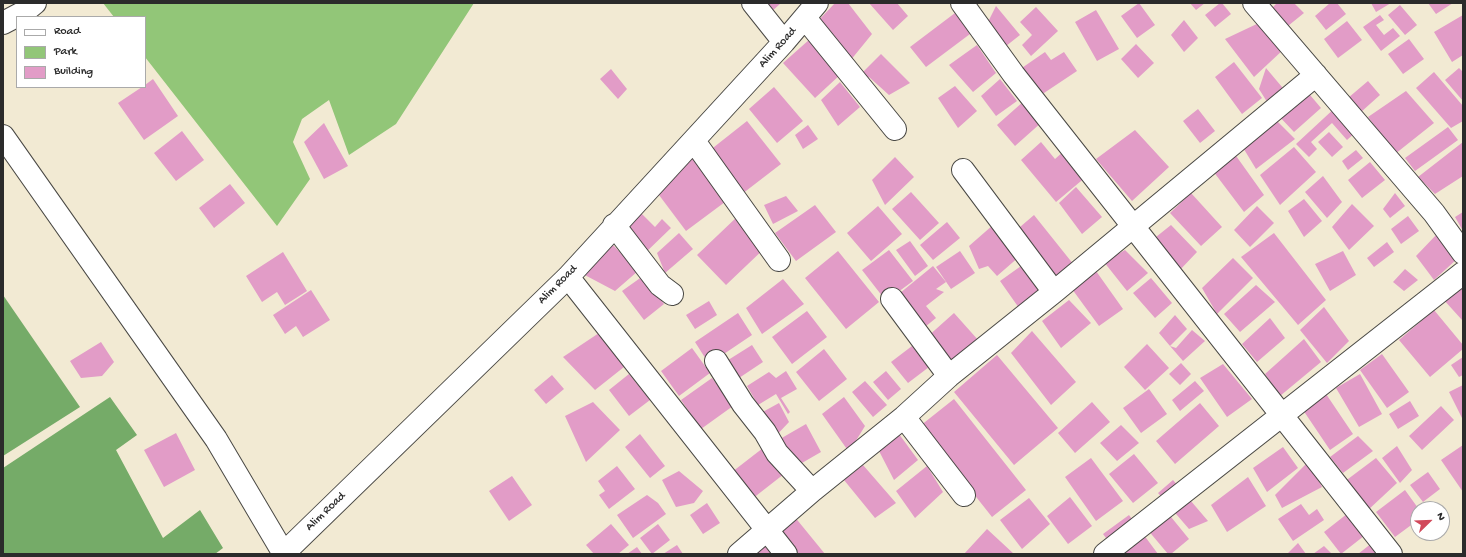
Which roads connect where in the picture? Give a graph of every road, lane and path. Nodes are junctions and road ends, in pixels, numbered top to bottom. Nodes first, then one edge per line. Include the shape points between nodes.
1 (35, 3) edge
2 (753, 3) edge
3 (962, 3) edge
4 (1254, 3) edge
5 (811, 10) edge
6 (16, 16) edge
7 (16, 16) edge
8 (3, 23) edge
9 (784, 42) junction
10 (1316, 75) junction
11 (895, 129) dead end
12 (3, 136) edge
13 (694, 141) junction
14 (963, 170) dead end
15 (614, 225) junction
16 (1134, 227) junction
17 (1463, 253) edge
18 (779, 260) dead end
19 (1463, 273) edge
20 (568, 277) junction
21 (1054, 292) junction
22 (672, 294) dead end
23 (892, 299) dead end
24 (716, 361) dead end
25 (949, 376) junction
26 (1282, 415) junction
27 (904, 417) junction
28 (812, 491) junction
29 (964, 495) dead end
30 (767, 530) junction
31 (283, 554) edge
32 (739, 554) edge
33 (786, 554) edge
34 (1104, 554) edge
35 (1391, 554) edge

1 - 6 street
2 - 9 street
3 - 16 street via 1014,75
4 - 10 street
5 - 9 street, Alim Road
5 - 11 street
7 - 8 street
9 - 13 street, Alim Road
10 - 16 street
10 - 17 street via 1434,213
12 - 31 street via 216,438
13 - 15 street, Alim Road
13 - 18 street
14 - 21 street
15 - 20 street, Alim Road
15 - 22 street via 660,285
16 - 21 street
16 - 26 street
19 - 26 street
20 - 30 street
20 - 31 street, Alim Road
21 - 25 street
23 - 25 street
24 - 28 street via 777,453
25 - 27 street
26 - 34 street
26 - 35 street
27 - 28 street
27 - 29 street
28 - 30 street
30 - 32 street
30 - 33 street

